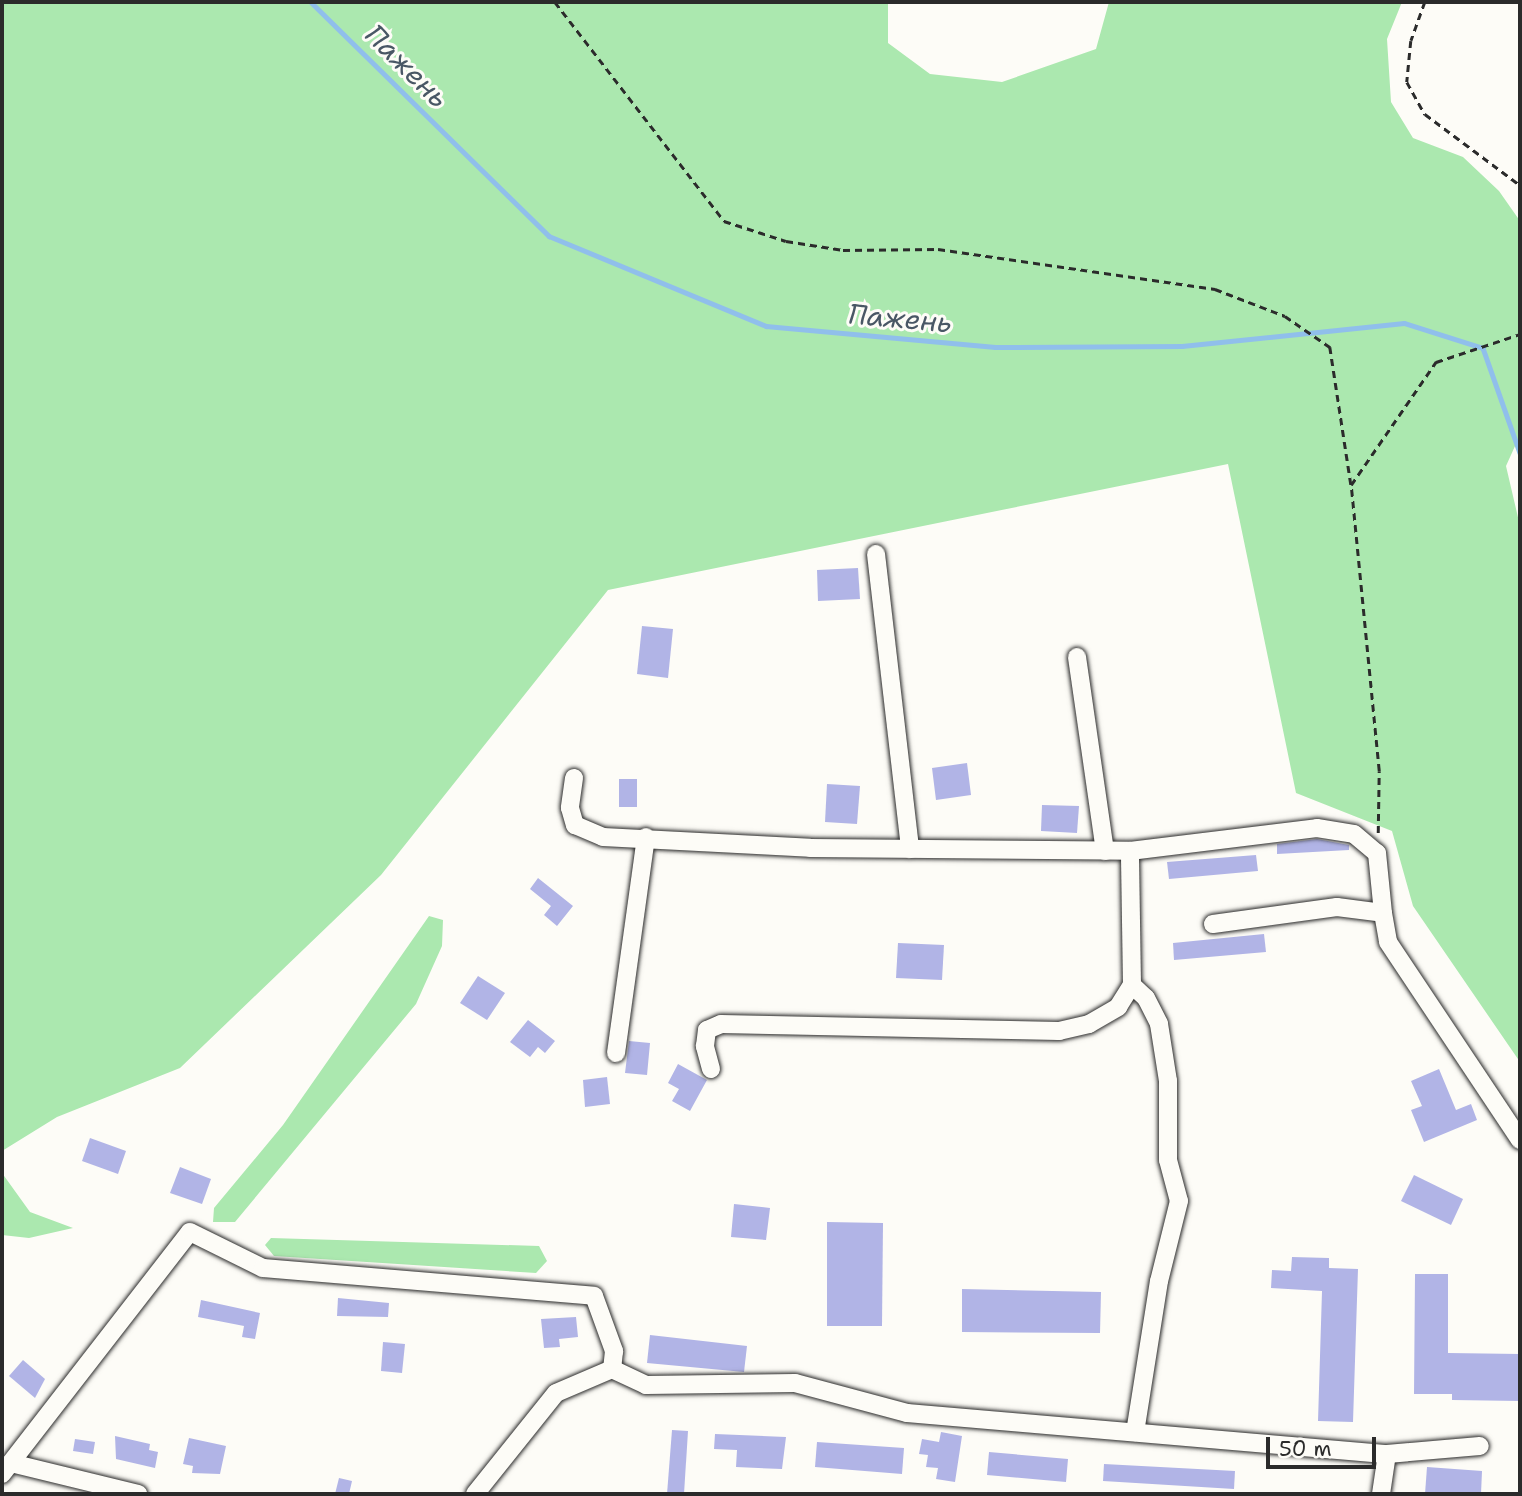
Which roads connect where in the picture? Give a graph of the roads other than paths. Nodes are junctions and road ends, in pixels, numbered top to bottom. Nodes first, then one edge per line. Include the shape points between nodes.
1 (876, 554) dead end
2 (1077, 657) dead end
3 (574, 778) dead end
4 (646, 837) junction
5 (910, 849) junction
6 (1105, 850) junction
7 (1130, 851) junction
8 (1382, 913) junction
9 (1213, 924) dead end
10 (1132, 985) junction
11 (616, 1053) dead end
12 (711, 1069) dead end
13 (1520, 1140) edge
14 (612, 1369) junction
15 (1135, 1432) junction
16 (1480, 1446) dead end
17 (1387, 1454) junction
18 (6, 1469) edge
19 (138, 1494) edge
20 (475, 1494) edge
21 (1381, 1494) edge

1 - 5 street
2 - 6 street
3 - 4 street via 569,808 575,825 603,837
4 - 5 street
4 - 11 street
5 - 6 street
6 - 7 street
7 - 8 street via 1317,828 1354,834 1377,853
7 - 10 street
8 - 9 street via 1338,906
8 - 13 street via 1388,942
10 - 12 street via 1118,1007 1089,1024 1059,1031 722,1024 707,1030 705,1046
10 - 15 street via 1146,998 1158,1024 1168,1081 1168,1160 1179,1201 1159,1281
14 - 15 street via 646,1385 795,1383 907,1413
14 - 18 street via 614,1352 594,1296 262,1268 190,1232
14 - 20 street via 556,1393
15 - 17 street
16 - 17 street
17 - 21 street
18 - 19 street

